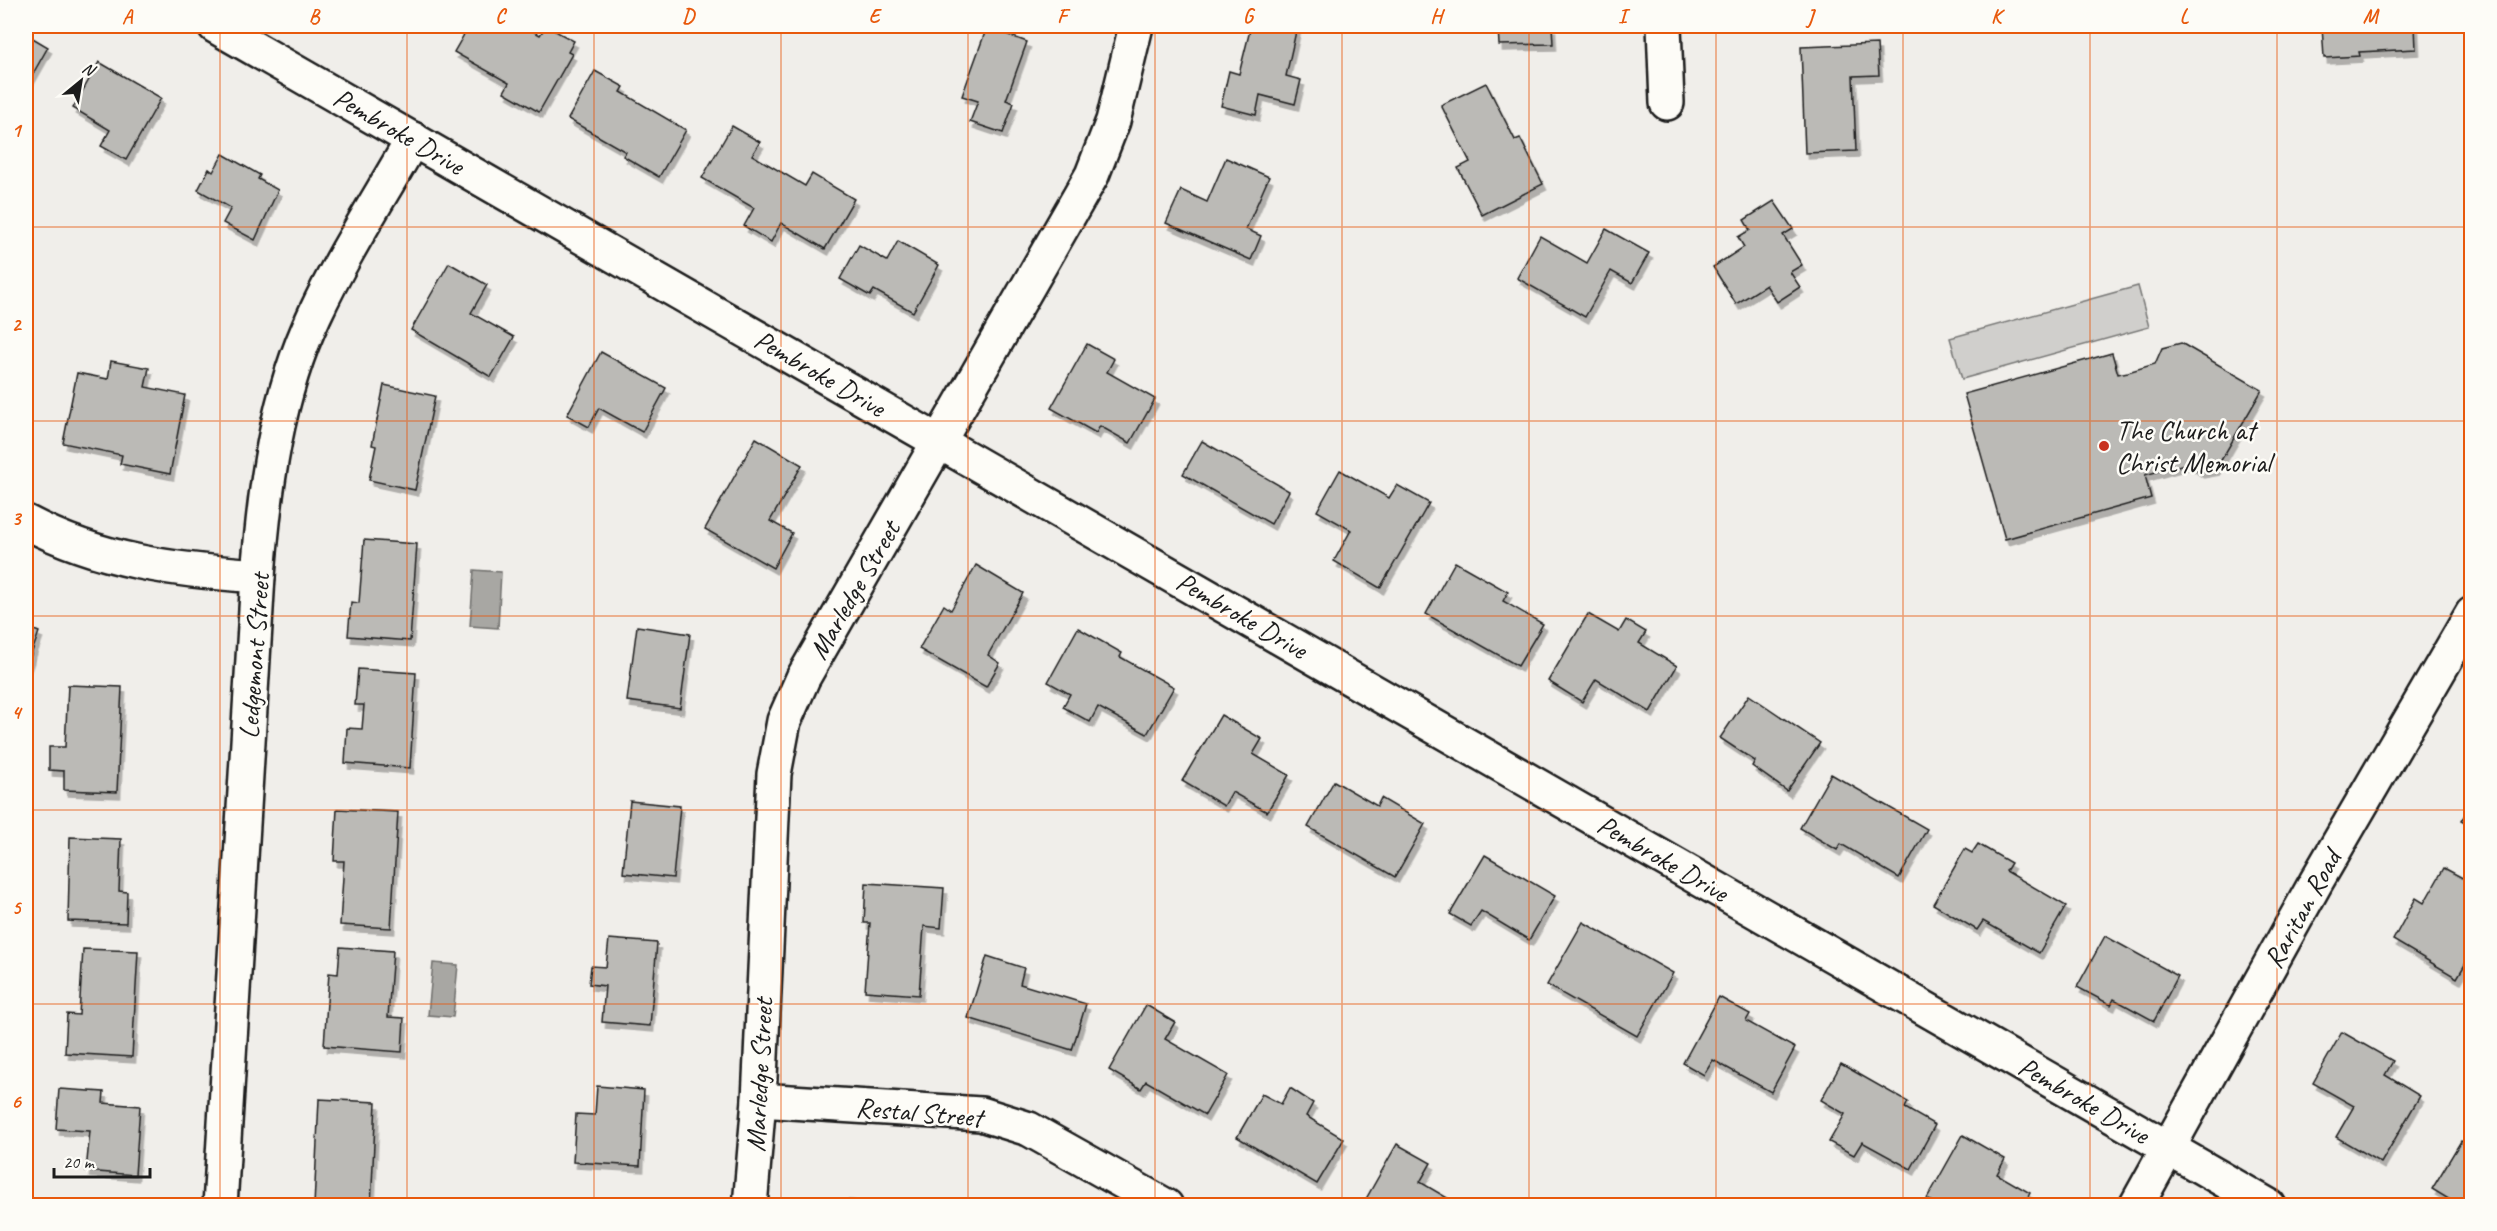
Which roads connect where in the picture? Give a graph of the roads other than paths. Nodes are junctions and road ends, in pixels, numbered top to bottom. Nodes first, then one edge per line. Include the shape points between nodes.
1 (215, 26) edge
2 (1136, 26) edge
3 (1664, 26) edge
4 (1667, 103) dead end
5 (412, 139) junction
6 (939, 442) junction
7 (26, 522) edge
8 (258, 576) junction
9 (2472, 614) edge
10 (759, 1100) junction
11 (2169, 1149) junction
12 (220, 1206) edge
13 (750, 1206) edge
14 (1166, 1206) edge
15 (2136, 1206) edge
16 (2269, 1206) edge

1 - 5 street, Pembroke Drive
2 - 6 street, Marledge Street via 1113,121 1092,175
3 - 4 street
5 - 6 street, Pembroke Drive
5 - 8 street, Ledgemont Street via 315,315 289,383 264,499
6 - 10 street, Marledge Street via 803,678 784,721 774,774
6 - 11 street, Pembroke Drive
7 - 8 street via 117,559 189,571
8 - 12 street, Ledgemont Street
9 - 11 street, Raritan Road via 2316,882
10 - 13 street, Marledge Street
10 - 14 street, Restal Street via 981,1114 1029,1129
11 - 15 street, Raritan Road
11 - 16 street, Pembroke Drive

